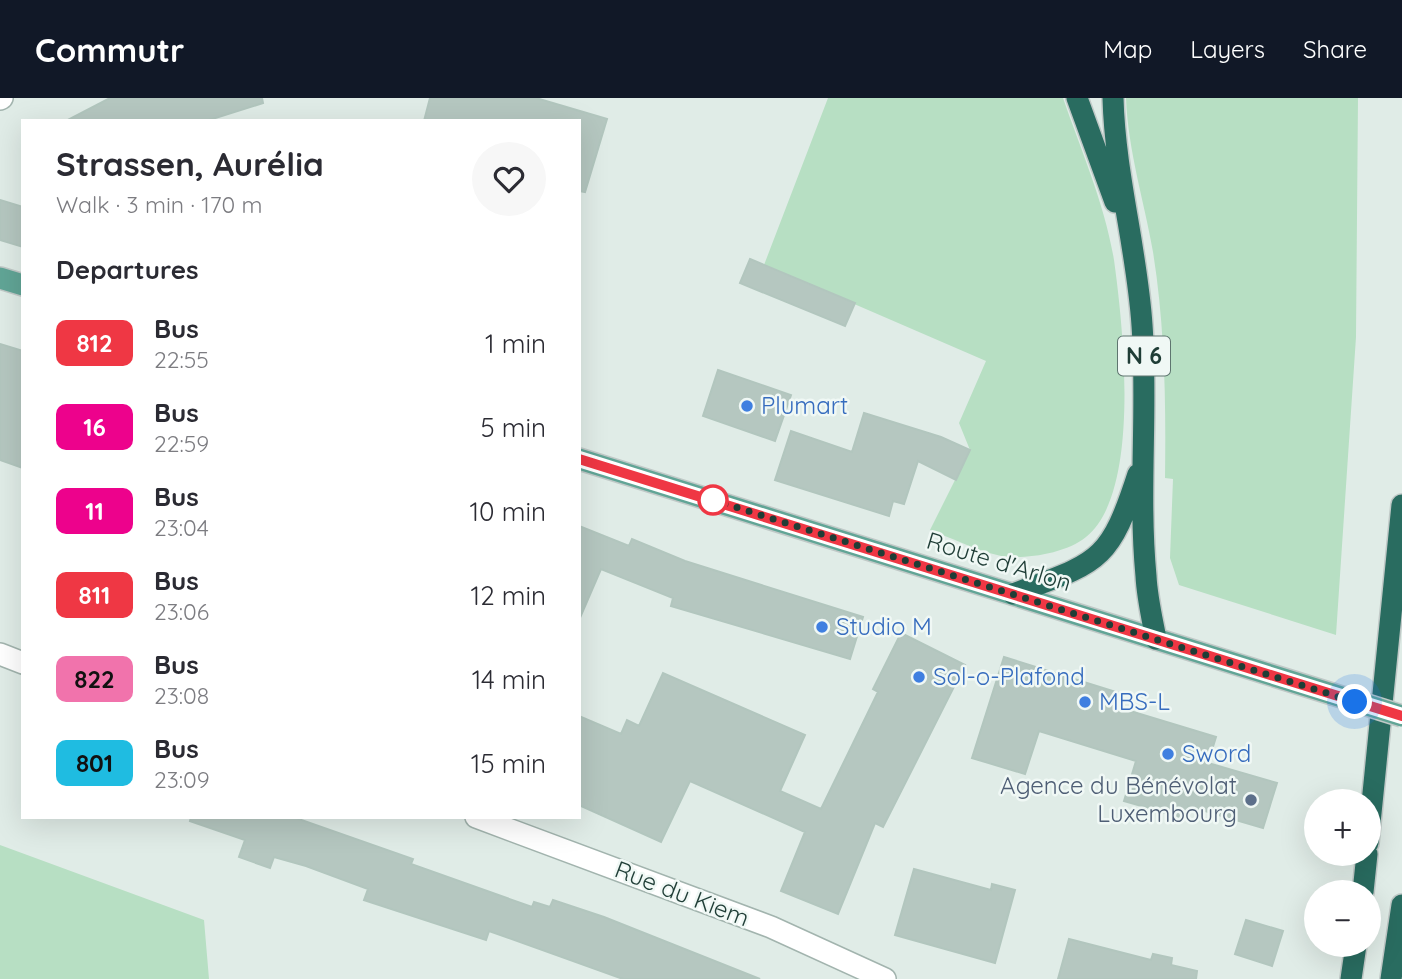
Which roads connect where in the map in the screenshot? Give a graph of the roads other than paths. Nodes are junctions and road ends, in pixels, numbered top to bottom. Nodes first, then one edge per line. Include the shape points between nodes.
1 (1077, 98) edge
2 (1113, 98) edge
3 (1134, 253) junction
4 (0, 278) edge
5 (21, 284) edge
6 (1143, 459) junction
7 (581, 460) edge
8 (1402, 505) edge
9 (1013, 594) junction
10 (1156, 639) junction
11 (0, 654) edge
12 (21, 662) edge
13 (1402, 716) edge
14 (1373, 789) edge
15 (481, 819) edge
16 (1402, 905) edge
17 (1354, 957) edge
18 (885, 979) edge
19 (1351, 979) edge
20 (1391, 979) edge

1 - 3 highway, N 6
2 - 3 highway, N 6 via 1114,141
3 - 6 highway, N 6 via 1146,395
4 - 5 main road
6 - 9 highway, N 6 via 1124,520 1102,554 1080,569
6 - 10 highway, N 6 via 1146,576
7 - 9 main road, Route d'Arlon
8 - 14 highway
9 - 10 main road, Route d'Arlon
10 - 13 main road, Route d'Arlon, bridge
11 - 12 street
15 - 18 street, Rue du Kiem via 771,927
16 - 20 highway
17 - 19 highway

